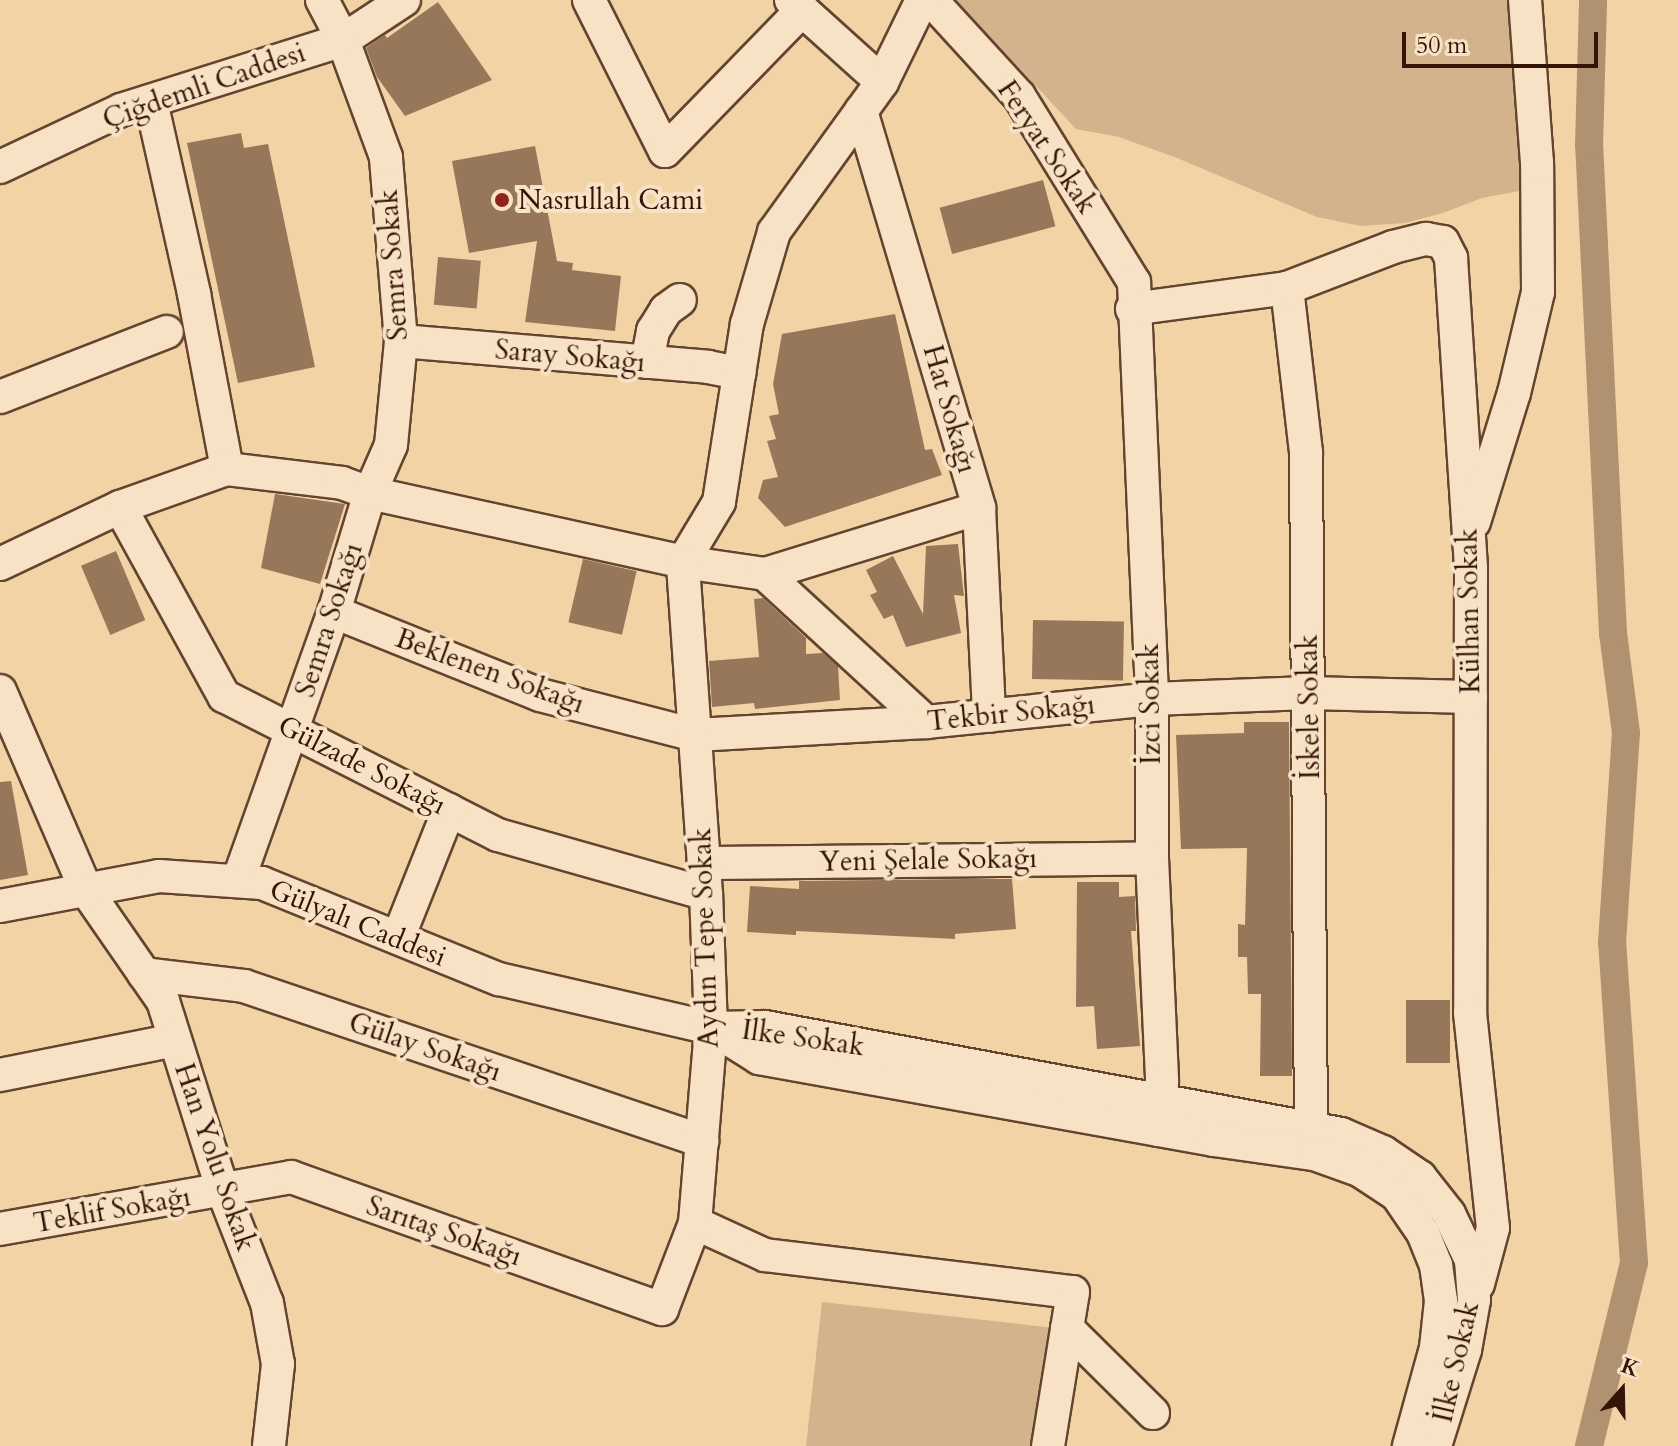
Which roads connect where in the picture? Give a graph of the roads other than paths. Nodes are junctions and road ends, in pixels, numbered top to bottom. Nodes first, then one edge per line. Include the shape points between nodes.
1 (322, 0) edge
2 (404, 0) edge
3 (589, 0) edge
4 (922, 0) edge
5 (931, 0) edge
6 (1525, 0) edge
7 (796, 5) edge
8 (343, 40) junction
9 (882, 82) junction
10 (151, 101) junction
11 (861, 111) junction
12 (0, 167) edge
13 (1287, 288) junction
14 (680, 300) dead end
15 (1132, 309) junction
16 (167, 332) dead end
17 (401, 341) junction
18 (647, 362) junction
19 (739, 373) junction
20 (0, 397) edge
21 (227, 469) junction
22 (370, 493) junction
23 (120, 507) junction
24 (979, 508) junction
25 (1469, 540) junction
26 (683, 562) junction
27 (0, 564) edge
28 (765, 574) junction
29 (334, 612) junction
30 (0, 691) edge
31 (1308, 693) junction
32 (1471, 697) junction
33 (1152, 699) junction
34 (989, 716) junction
35 (926, 722) junction
36 (293, 729) junction
37 (695, 735) junction
38 (449, 810) junction
39 (1152, 858) junction
40 (705, 879) junction
41 (238, 881) junction
42 (86, 890) junction
43 (0, 906) edge
44 (398, 938) junction
45 (144, 974) junction
46 (711, 1028) junction
47 (175, 1040) junction
48 (0, 1075) edge
49 (1159, 1115) junction
50 (1311, 1127) junction
51 (702, 1141) junction
52 (223, 1191) junction
53 (695, 1223) junction
54 (0, 1229) edge
55 (1474, 1300) junction
56 (662, 1309) joint
57 (1067, 1328) junction
58 (1153, 1413) dead end
59 (269, 1446) edge
60 (1048, 1446) edge
61 (1409, 1446) edge
62 (1435, 1446) edge

1 - 8 street, Semra Sokak
2 - 8 street, Çiğdemli Caddesi
3 - 7 street via 665,151
4 - 9 street
5 - 15 street, Feryat Sokak via 1019,96 1134,282
6 - 25 street via 1537,163 1538,292
7 - 9 street
8 - 10 street, Çiğdemli Caddesi
8 - 17 street, Semra Sokak via 386,157
9 - 11 street
10 - 12 street, Çiğdemli Caddesi
10 - 21 street
11 - 19 street via 774,232 747,324
11 - 24 street, Hat Sokağı
13 - 15 street, Külhan Sokak
13 - 25 street, Külhan Sokak via 1393,247 1426,239 1443,242 1451,258
13 - 31 street, İskele Sokak via 1306,452
14 - 18 street via 653,331
15 - 33 street, İzci Sokak
16 - 20 street
17 - 18 street, Saray Sokağı
17 - 22 street, Semra Sokak via 391,445
18 - 19 street, Saray Sokağı
19 - 26 street via 719,502
21 - 22 street via 342,483
21 - 23 street
22 - 26 street
22 - 29 street, Semra Sokağı
23 - 27 street
23 - 36 street, Gülzade Sokağı via 224,696
24 - 28 street
24 - 34 street, Hat Sokağı
25 - 32 street, Külhan Sokak
26 - 28 street
26 - 37 street, Aydın Tepe Sokak
28 - 35 street
29 - 36 street, Semra Sokağı
29 - 37 street, Beklenen Sokağı via 540,695
30 - 42 street, Han Yolu Sokak
31 - 32 street, Tekbir Sokağı
31 - 33 street, Tekbir Sokağı
31 - 50 street, İskele Sokak
32 - 55 street, Külhan Sokak via 1470,1013 1493,1228
33 - 34 street, Tekbir Sokağı
33 - 39 street, İzci Sokak
34 - 35 street, Tekbir Sokağı
35 - 37 street, Tekbir Sokağı
36 - 38 street, Gülzade Sokağı
36 - 41 street, Semra Sokağı
37 - 40 street, Aydın Tepe Sokak
38 - 40 street, Gülzade Sokağı via 498,835
38 - 44 street
39 - 40 street, Yeni Şelale Sokağı
39 - 49 street, İzci Sokak
40 - 46 street, Aydın Tepe Sokak
41 - 42 street, Gülyalı Caddesi via 159,876
41 - 44 street, Gülyalı Caddesi via 262,883
42 - 43 street, Gülyalı Caddesi
42 - 45 street, Han Yolu Sokak
44 - 46 street, Gülyalı Caddesi via 499,979
45 - 47 street, Han Yolu Sokak via 163,1001
45 - 51 street, Gülay Sokağı via 244,986
46 - 49 street, İlke Sokak via 765,1027
46 - 51 street, Aydın Tepe Sokak
47 - 48 street
47 - 52 street, Han Yolu Sokak
49 - 50 street, İlke Sokak
49 - 61 street, İlke Sokak via 1314,1154 1359,1170 1397,1195 1427,1243 1441,1301 1436,1348
50 - 55 street, İlke Sokak via 1383,1152 1420,1177 1449,1214 1471,1260
51 - 53 street, Aydın Tepe Sokak
52 - 54 street, Teklif Sokağı
52 - 56 street, Sarıtaş Sokağı via 291,1177
52 - 59 street, Han Yolu Sokak via 267,1303 278,1364
53 - 56 street, Aydın Tepe Sokak
53 - 57 street via 765,1255 1073,1292
55 - 62 street, İlke Sokak via 1465,1350
57 - 58 street
57 - 60 street

